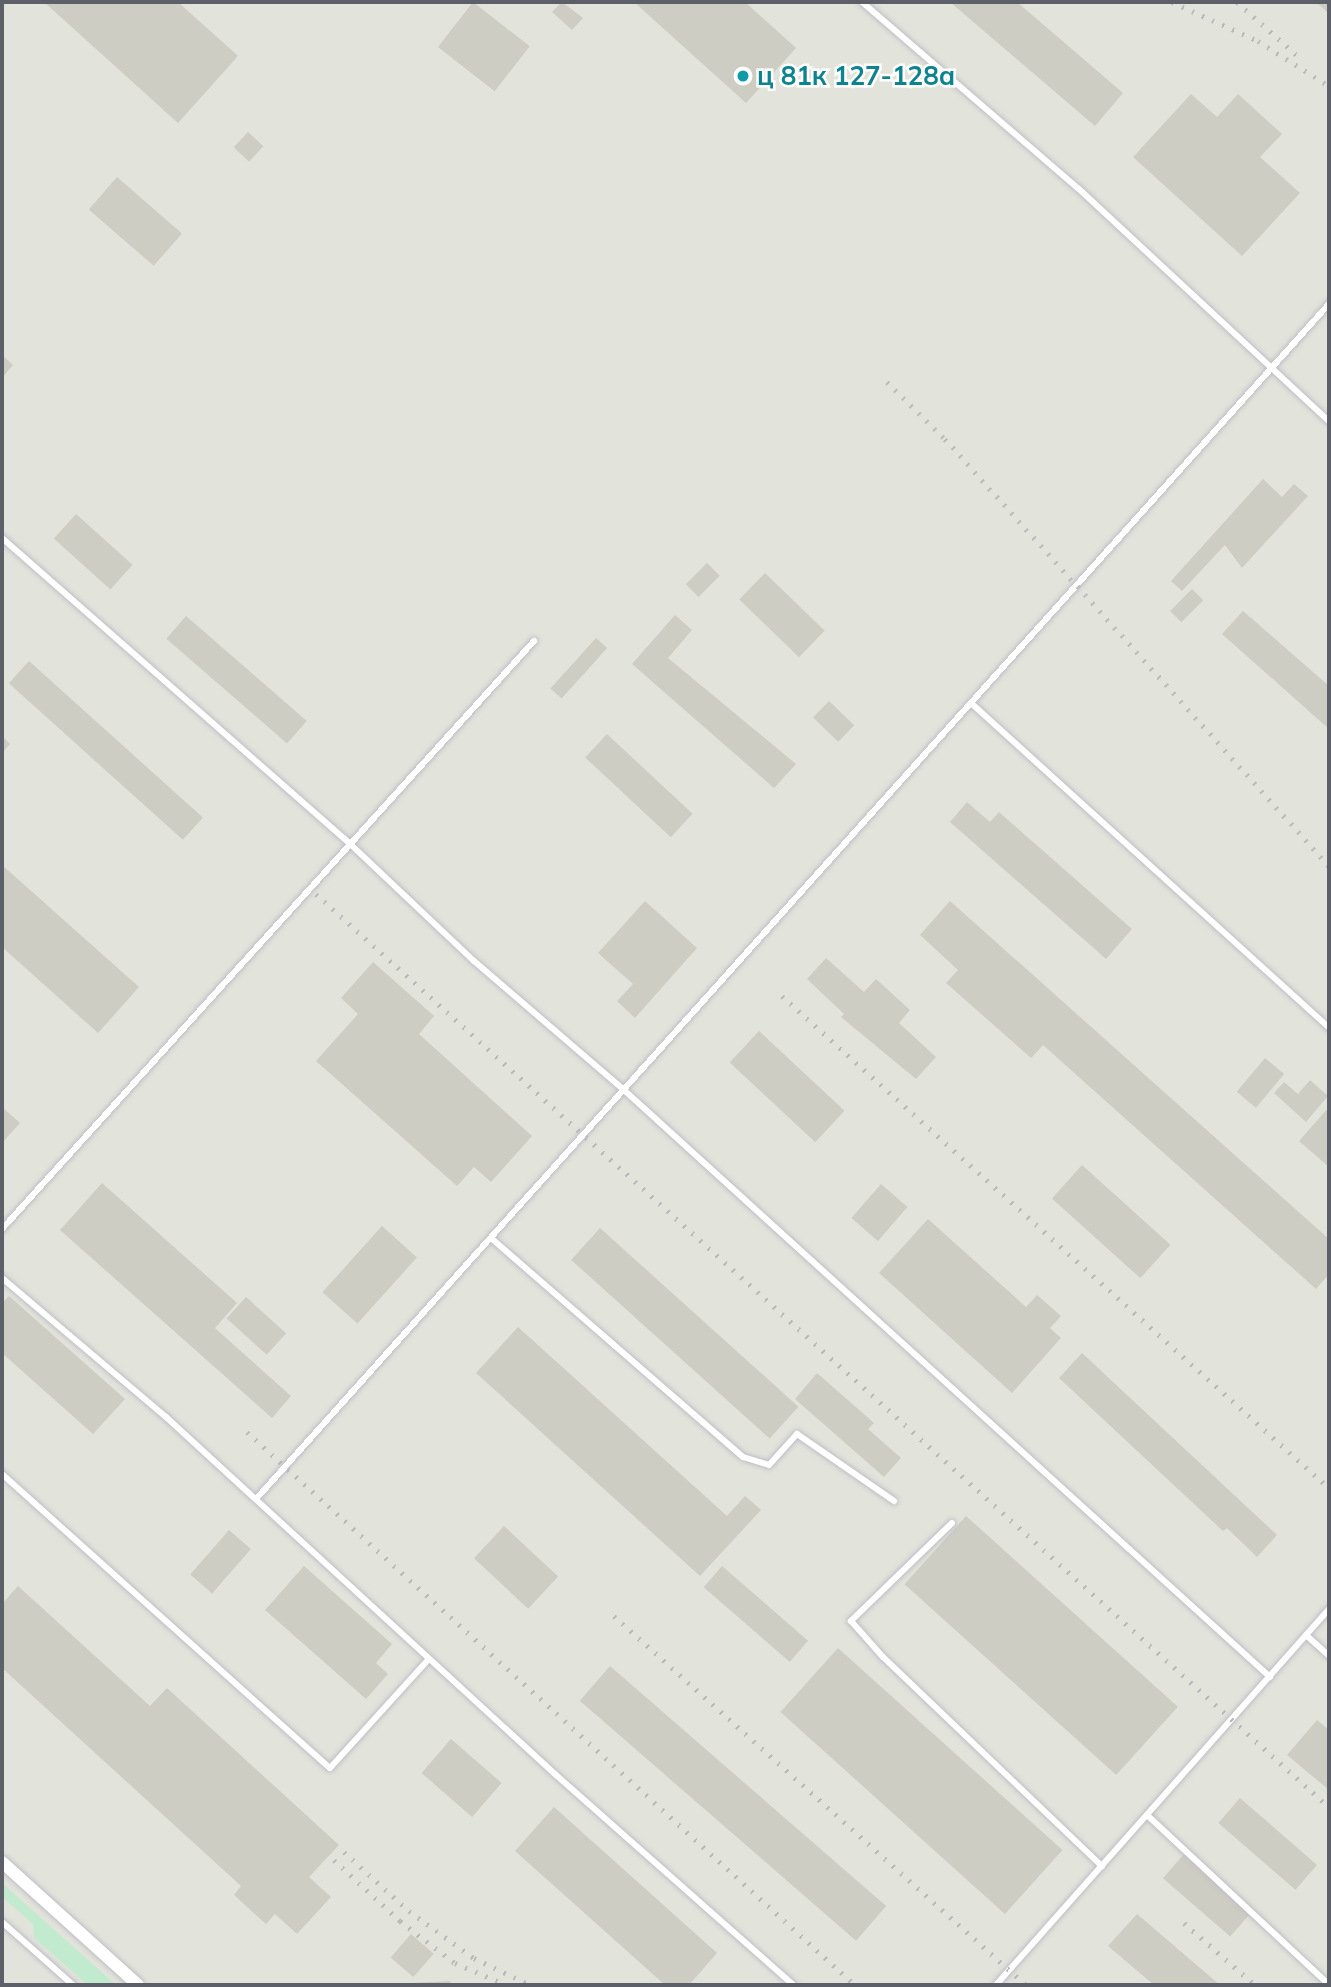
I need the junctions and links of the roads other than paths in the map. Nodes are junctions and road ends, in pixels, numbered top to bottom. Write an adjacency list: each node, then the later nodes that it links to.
1 (862, 2): 3 (lane)
2 (1329, 304): 3 (lane)
3 (1272, 370): 4 (lane); 7 (lane)
4 (1329, 421)
5 (2, 538): 8 (lane)
6 (534, 641): 8 (lane)
7 (971, 703): 9 (lane); 10 (lane)
8 (348, 842): 10 (lane); 11 (lane)
9 (1329, 1028)
10 (624, 1090): 12 (lane); 22 (lane)
11 (2, 1229)
12 (491, 1238): 15 (lane); 16 (lane)
13 (2, 1278): 15 (lane)
14 (2, 1474): 21 (lane)
15 (256, 1499): 21 (lane)
16 (894, 1502)
17 (952, 1522): 25 (lane)
18 (1329, 1609): 19 (lane)
19 (1306, 1635): 20 (lane); 22 (lane)
20 (1329, 1656)
21 (428, 1660): 29 (lane)
22 (1269, 1677): 23 (lane)
23 (1147, 1815): 25 (lane); 31 (lane)
24 (2, 1862): 28 (street)
25 (1102, 1866): 30 (lane)
26 (2, 1922): 27 (lane)
27 (73, 1985)
28 (138, 1985)
29 (793, 1985)
30 (996, 1985)
31 (1329, 1985)

